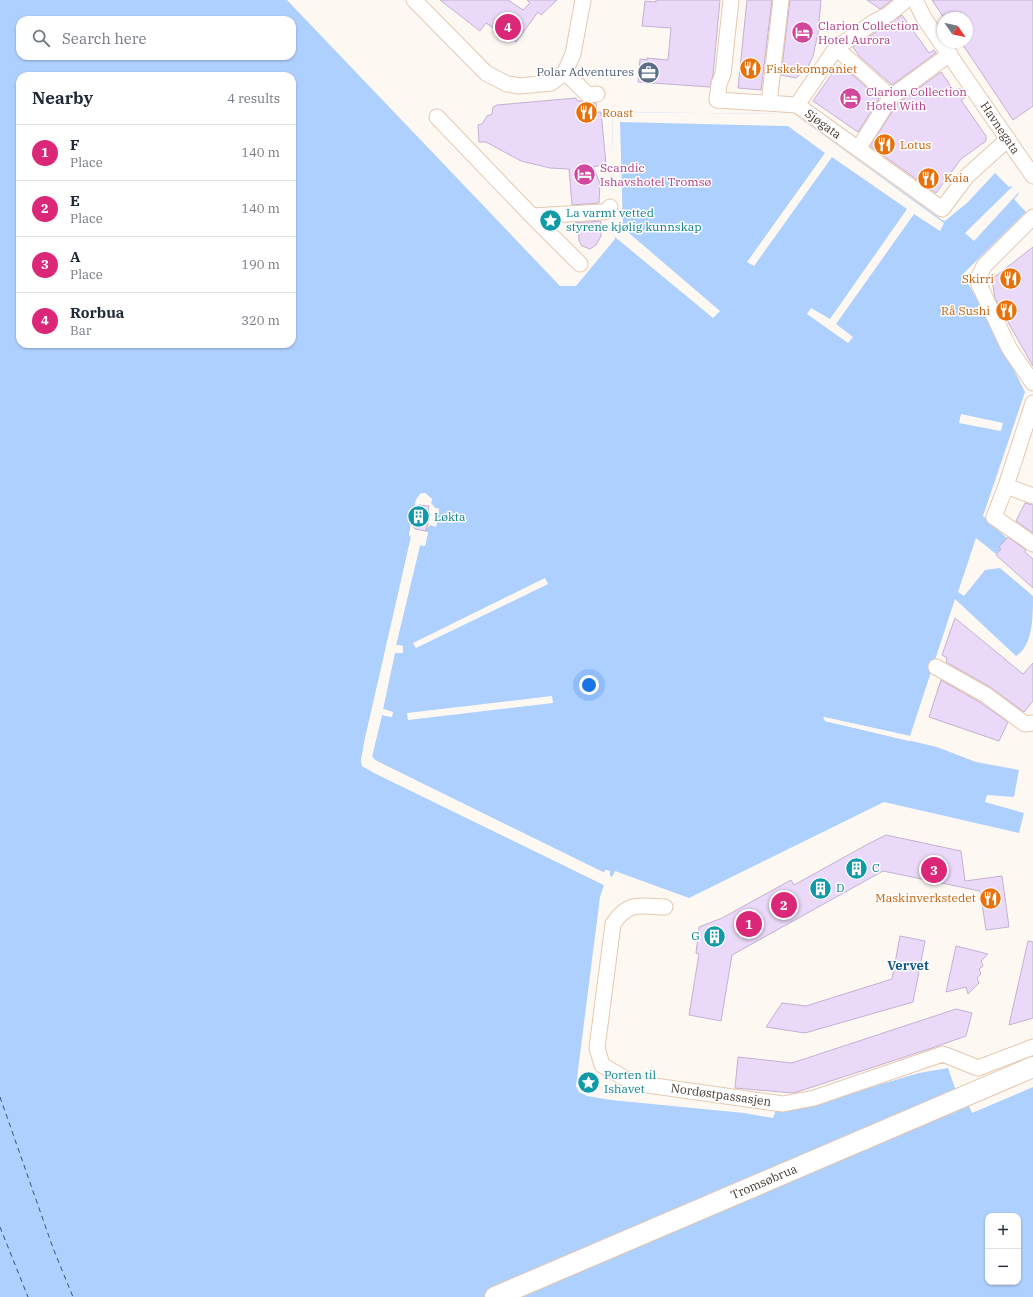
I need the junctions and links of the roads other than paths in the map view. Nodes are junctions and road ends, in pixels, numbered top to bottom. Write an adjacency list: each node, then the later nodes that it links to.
1 (583, 0): 9 (street)
2 (731, 0): 12 (street)
3 (781, 0): 12 (street)
4 (906, 0): 7 (street, Sjøgata)
5 (915, 0): 8 (street, Havnegata)
6 (424, 4): 9 (street)
7 (836, 48): 11 (street); 13 (street, Sjøgata)
8 (950, 54): 11 (street); 15 (street, Havnegata)
9 (565, 72): 10 (street)
10 (593, 95)
11 (891, 97): 16 (street)
12 (770, 104): 13 (street)
13 (797, 105): 16 (street, Sjøgata)
14 (437, 117): 19 (street)
15 (1008, 139): 16 (street, Sjøgata); 17 (street, Havnegata)
16 (858, 149)
17 (1033, 176)
18 (610, 206): 19 (street)
19 (532, 216): 21 (street)
20 (1033, 217): 22 (street)
21 (580, 264)
22 (1033, 383)
23 (1033, 402): 24 (street)
24 (1006, 486): 25 (street); 26 (street)
25 (1033, 496)
26 (1033, 544)
27 (936, 667): 28 (street)
28 (1033, 723)
29 (665, 907): 30 (street, Nordøstpassasjen)
30 (1033, 1047)
31 (1033, 1067): 32 (main road, Tromsøbrua)
32 (495, 1297)

